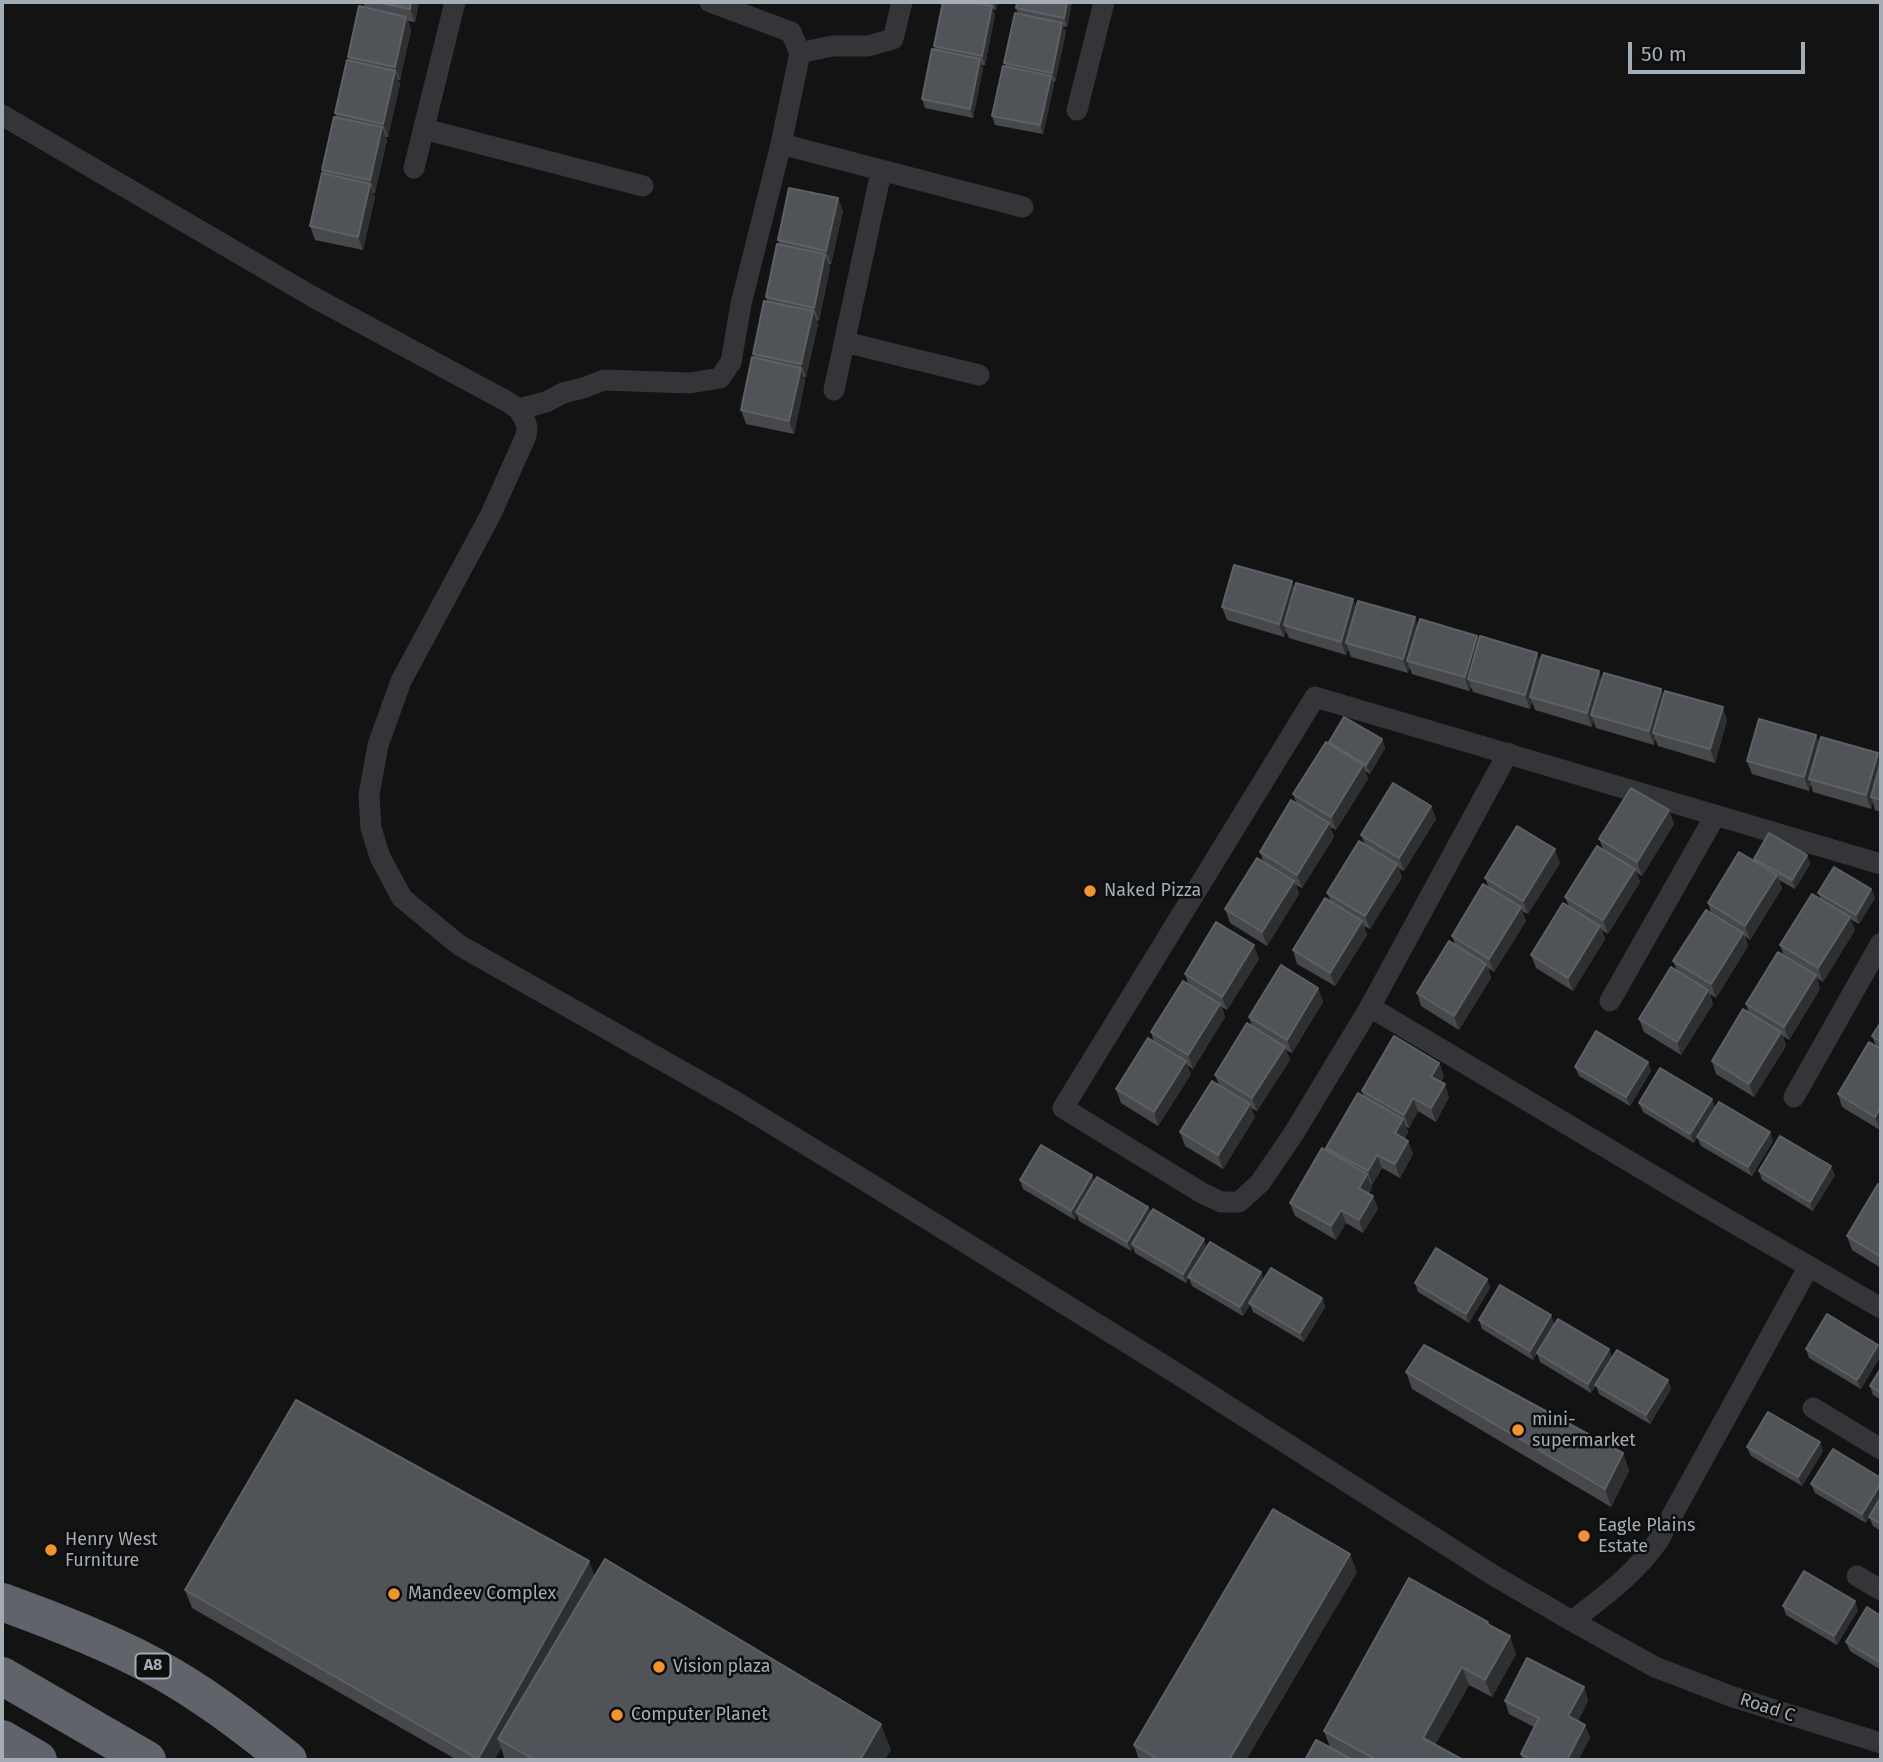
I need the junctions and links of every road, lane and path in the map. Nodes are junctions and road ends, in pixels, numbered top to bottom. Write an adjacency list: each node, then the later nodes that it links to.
1 (456, 2): 8 (street)
2 (710, 2): 5 (street)
3 (902, 2): 5 (street)
4 (1104, 2): 6 (street)
5 (800, 52): 9 (street)
6 (1077, 110)
7 (2, 115): 17 (street)
8 (424, 129): 10 (street); 12 (street)
9 (781, 144): 11 (street); 17 (street)
10 (414, 168)
11 (881, 172): 13 (street); 14 (street)
12 (643, 186)
13 (1023, 207)
14 (845, 342): 15 (street); 16 (street)
15 (979, 375)
16 (834, 390)
17 (518, 409): 32 (street, Road C)
18 (1508, 753): 19 (street); 23 (street); 23 (street)
19 (1715, 816): 20 (street); 22 (street)
20 (1881, 864)
21 (1881, 943): 24 (street)
22 (1610, 1001)
23 (1370, 1007): 25 (street)
24 (1794, 1097)
25 (1809, 1266): 26 (street); 32 (street)
26 (1881, 1308)
27 (1813, 1408): 28 (street)
28 (1881, 1449)
29 (1857, 1576): 30 (street)
30 (1881, 1590)
31 (2, 1602): 38 (highway, A8)
32 (1572, 1621): 35 (street, Road C)
33 (2, 1676): 37 (highway)
34 (2, 1739): 36 (highway)
35 (1881, 1744)
36 (38, 1760)
37 (147, 1760)
38 (288, 1760)

